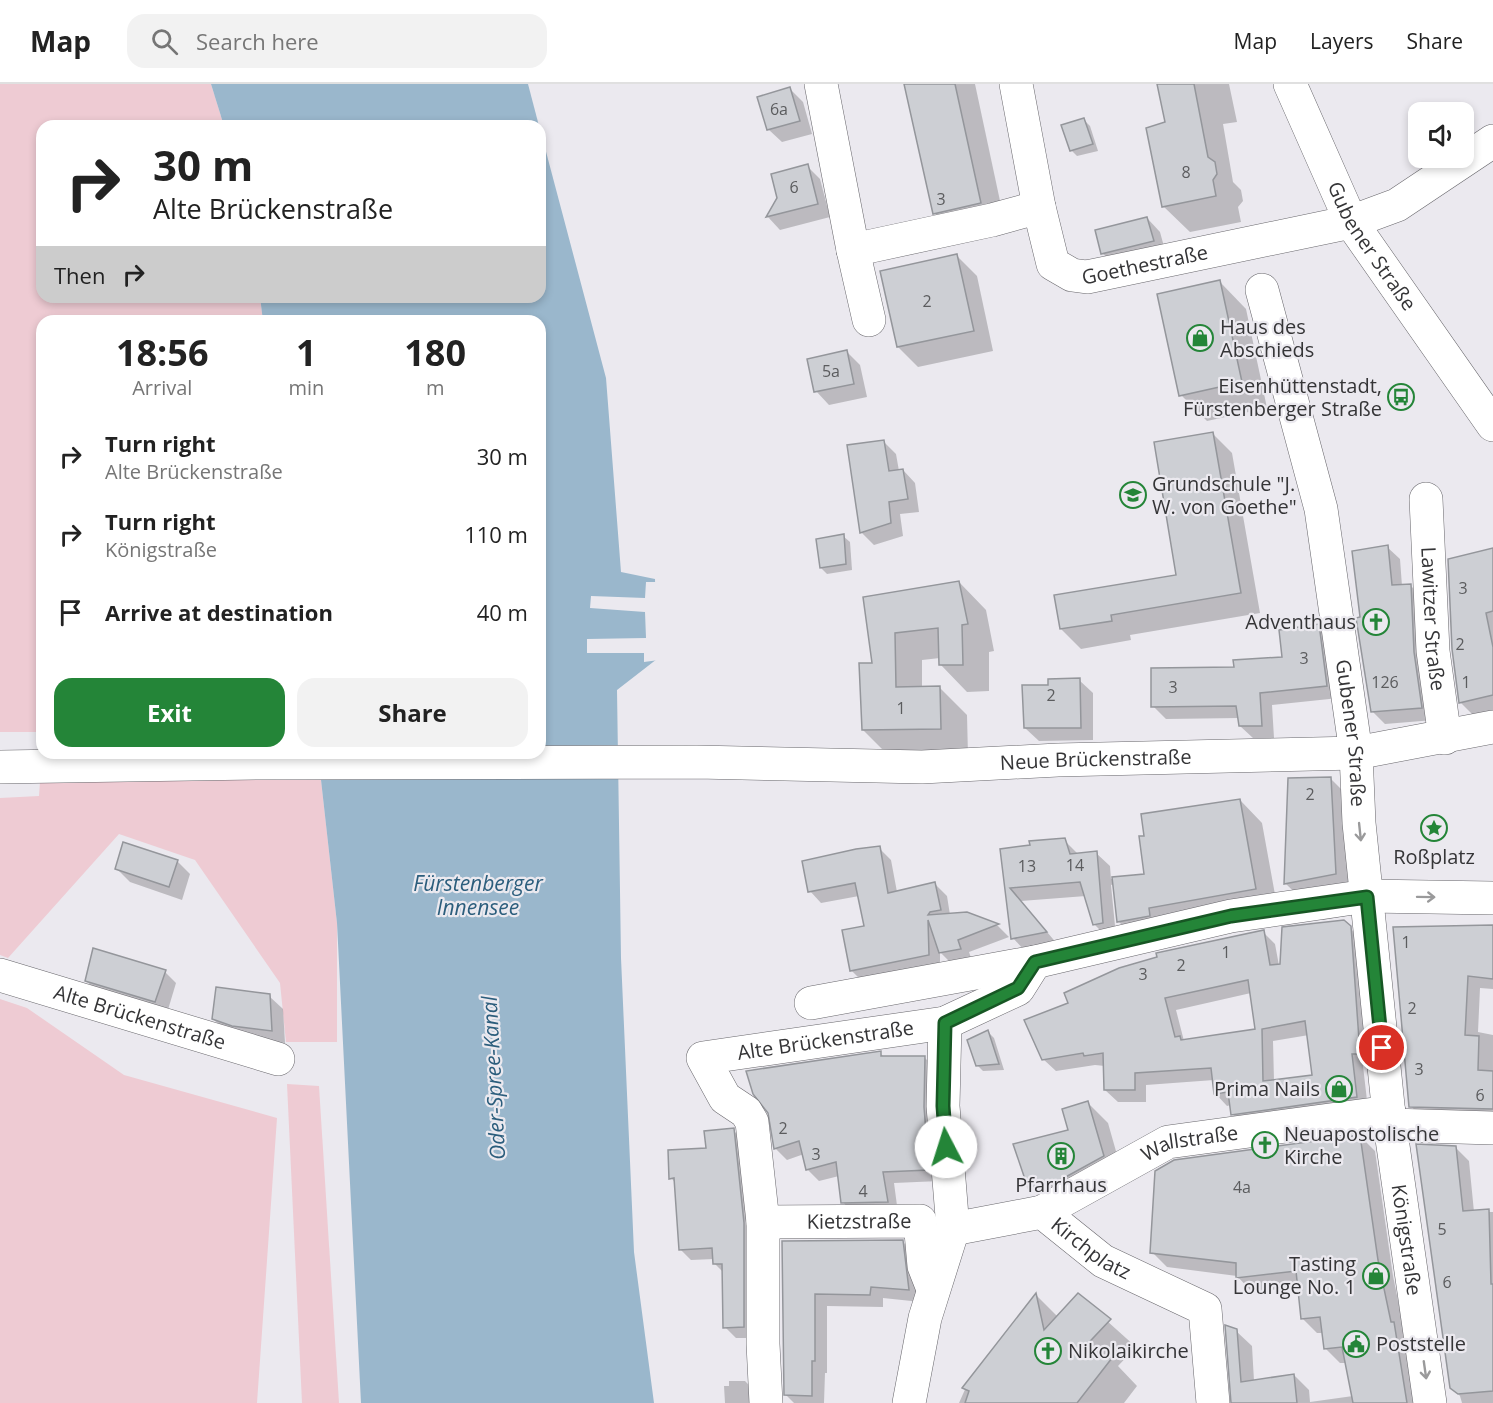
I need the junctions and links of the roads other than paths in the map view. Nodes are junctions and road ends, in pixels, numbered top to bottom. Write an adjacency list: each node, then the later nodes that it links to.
1 (821, 84): 7 (street)
2 (1016, 84): 5 (street, Goethestraße)
3 (1290, 84): 6 (street, Gubener Straße)
4 (1493, 141): 6 (street)
5 (1039, 207): 6 (street, Goethestraße); 7 (street)
6 (1351, 222): 10 (street, Gubener Straße)
7 (853, 250): 9 (street)
8 (1262, 290): 14 (street, Gubener Straße)
9 (869, 320)
10 (1493, 425)
11 (1426, 499): 13 (street, Lawitzer Straße)
12 (1493, 727): 13 (street, Neue Brückenstraße)
13 (1445, 738): 14 (street, Neue Brückenstraße)
14 (1356, 753): 15 (street, Neue Brückenstraße); 16 (street, Gubener Straße, one-way to 16)
15 (0, 767)
16 (1367, 897): 17 (street, Alte Brückenstraße, one-way to 17); 18 (street, Alte Brückenstraße); 23 (street, Königstraße)
17 (1493, 898)
18 (1035, 962): 20 (street, Alte Brückenstraße); 21 (street, Alte Brückenstraße)
19 (0, 975): 22 (street, Alte Brückenstraße)
20 (811, 1004)
21 (945, 1023): 26 (street, Alte Brückenstraße); 27 (street)
22 (278, 1059)
23 (1389, 1119): 24 (street, Wallstraße); 25 (street, Wallstraße); 32 (street, Königstraße, one-way to 32)
24 (1493, 1128)
25 (1042, 1212): 27 (street, Kirchplatz); 31 (street, Kirchplatz)
26 (764, 1222): 28 (street, Kietzstraße); 29 (street)
27 (953, 1228): 28 (street)
28 (933, 1289): 30 (street)
29 (766, 1403)
30 (909, 1403)
31 (1213, 1403)
32 (1430, 1403)

